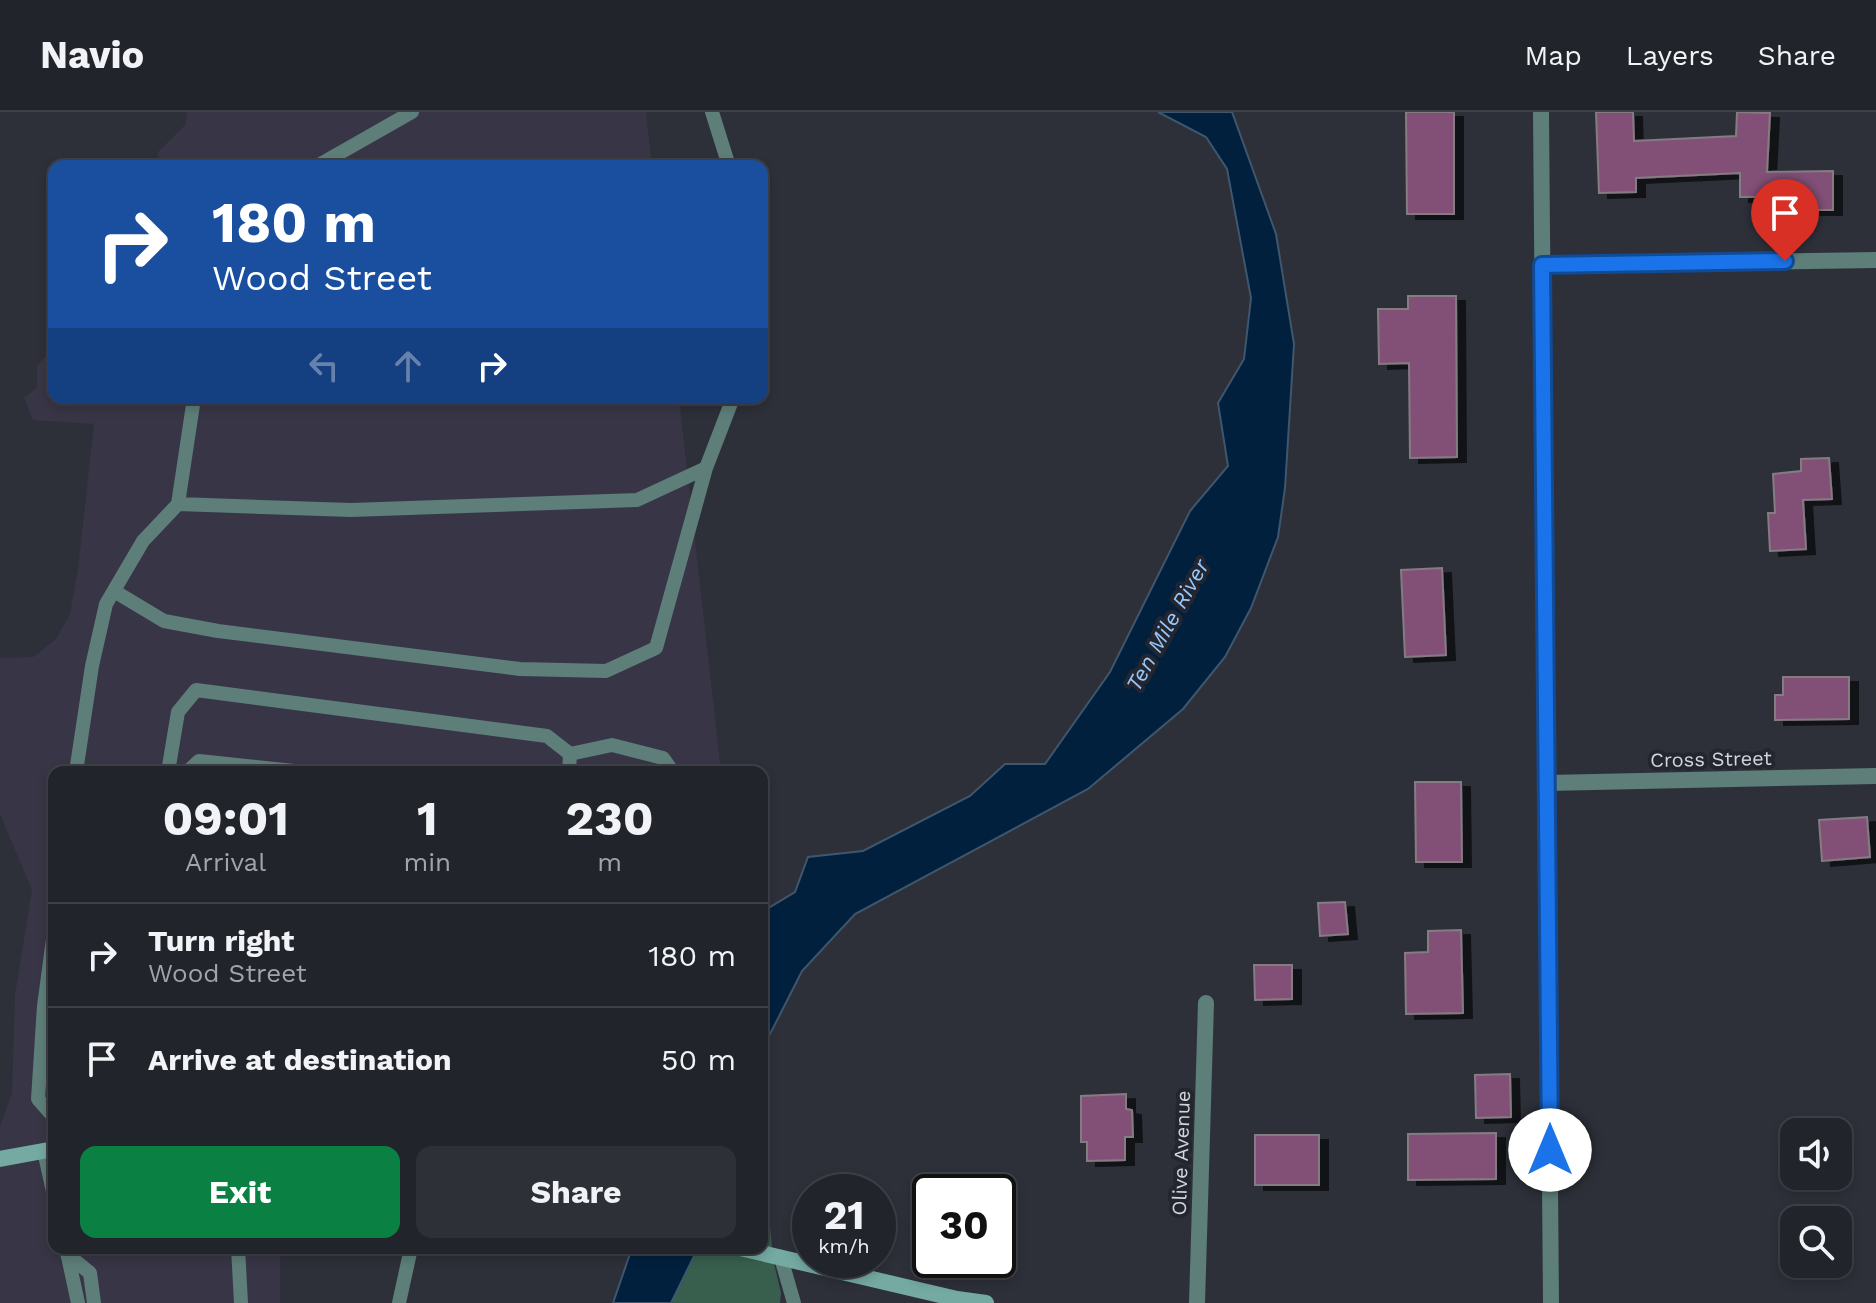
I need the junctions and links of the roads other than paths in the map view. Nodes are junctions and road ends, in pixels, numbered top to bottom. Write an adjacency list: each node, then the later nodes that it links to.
1 (412, 112): 4 (lane)
2 (712, 112): 5 (lane)
3 (1541, 112): 7 (street)
4 (328, 160)
5 (727, 160)
6 (1876, 260): 7 (street)
7 (1542, 265): 21 (street)
8 (193, 404): 11 (lane)
9 (731, 404): 10 (lane)
10 (706, 468): 11 (lane); 12 (lane)
11 (178, 504): 12 (lane)
12 (114, 591): 14 (lane)
13 (570, 754): 15 (lane); 18 (lane); 19 (lane)
14 (77, 766)
15 (169, 766)
16 (194, 766): 17 (lane)
17 (247, 766)
18 (569, 766)
19 (669, 766)
20 (1876, 776): 21 (street, Cross Street)
21 (1547, 783): 41 (street)
22 (48, 976): 24 (lane)
23 (1206, 1003): 40 (street, Olive Avenue)
24 (48, 1110)
25 (48, 1150): 26 (main road)
26 (0, 1159)
27 (67, 1254): 34 (lane)
28 (69, 1254): 35 (lane)
29 (238, 1254): 36 (lane)
30 (410, 1254): 37 (lane)
31 (765, 1254): 32 (main road)
32 (781, 1258): 33 (main road); 38 (lane)
33 (956, 1301): 39 (main road)
34 (78, 1303)
35 (94, 1303)
36 (241, 1303)
37 (399, 1303)
38 (794, 1303)
39 (986, 1303)
40 (1197, 1303)
41 (1551, 1303)

